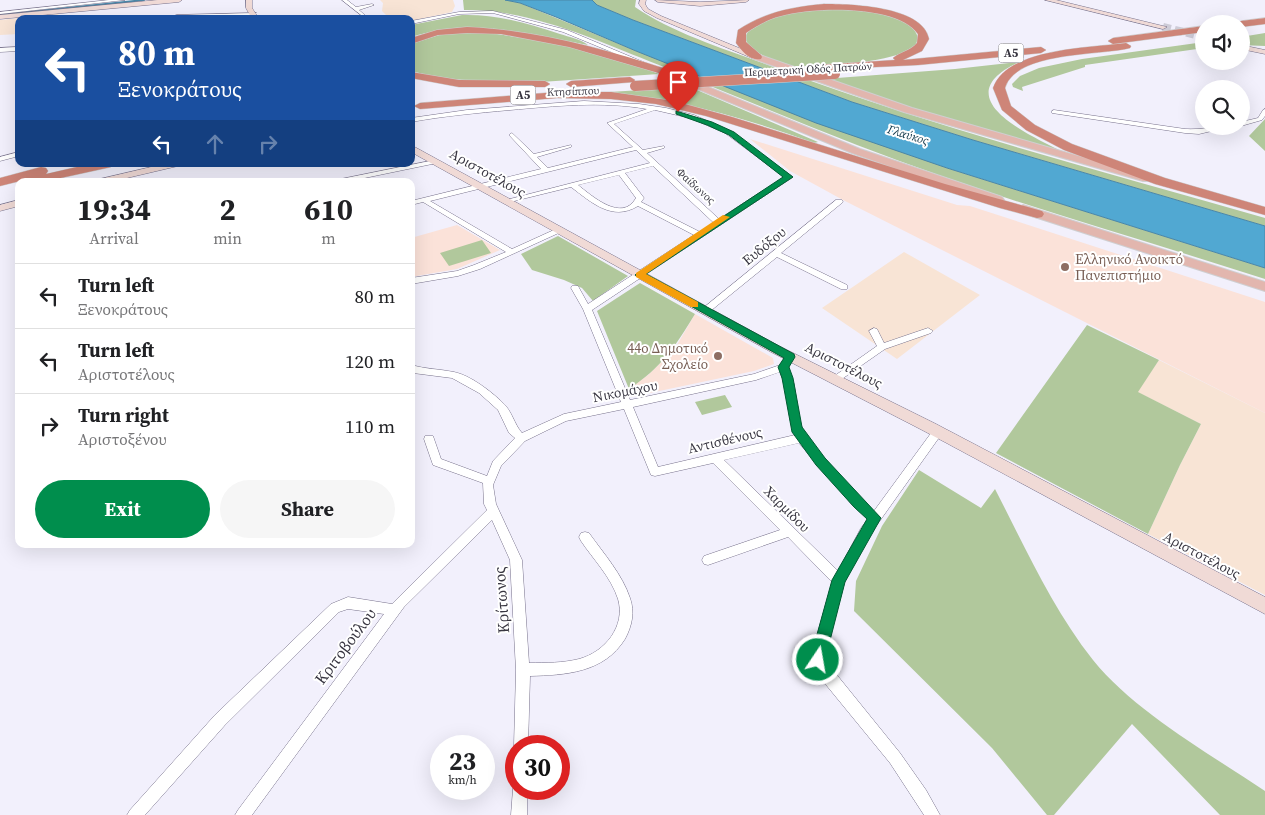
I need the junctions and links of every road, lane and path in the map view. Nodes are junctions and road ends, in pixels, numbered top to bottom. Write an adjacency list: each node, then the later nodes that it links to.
1 (123, 0): 12 (street)
2 (178, 0): 13 (main road)
3 (249, 0): 14 (main road)
4 (344, 0): 11 (street)
5 (643, 0): 32 (main road)
6 (658, 0): 7 (street)
7 (738, 0): 8 (street)
8 (746, 0)
9 (1048, 0): 21 (street)
10 (372, 5): 11 (street)
11 (356, 9): 15 (street)
12 (0, 12)
13 (21, 15)
14 (254, 15)
15 (363, 15)
16 (15, 16): 17 (main road)
17 (0, 17)
18 (1265, 21): 20 (highway)
19 (415, 22): 34 (street)
20 (1250, 23)
21 (1163, 27)
22 (1265, 28): 24 (highway)
23 (1195, 30): 33 (highway, Περιμετρική Οδός Πατρών / Α5)
24 (1250, 30)
25 (1195, 37): 27 (highway, Περιμετρική Οδός Πατρών / Α5)
26 (415, 40): 34 (highway)
27 (1126, 46): 37 (highway, Περιμετρική Οδός Πατρών / Α5, bridge); 82 (highway)
28 (15, 49): 30 (street)
29 (1250, 49): 31 (main road)
30 (0, 50)
31 (1265, 52)
32 (757, 57): 33 (highway); 82 (main road)
33 (821, 68): 37 (highway, Περιμετρική Οδός Πατρών / Α5)
34 (662, 71): 83 (main road)
35 (415, 76): 36 (highway)
36 (608, 81): 37 (highway, Περιμετρική Οδός Πατρών / Α5); 40 (highway, Περιμετρική Οδός Πατρών / Α5)
37 (633, 83): 38 (highway, Περιμετρική Οδός Πατρών / Α5)
38 (415, 105)
39 (415, 105): 83 (highway)
40 (415, 105)
41 (655, 108): 44 (street, Κτησίππου); 47 (street, Κτησίππου); 52 (street, Φαίδωνος)
42 (1265, 111): 45 (street)
43 (1054, 112): 46 (street)
44 (415, 119)
45 (1250, 122)
46 (1195, 132)
47 (731, 134): 84 (street, Φαίδωνος)
48 (512, 135): 54 (street)
49 (568, 146): 54 (street)
50 (662, 147): 52 (street)
51 (415, 150): 56 (main road, Αριστοτέλους)
52 (640, 150): 57 (street, Φαίδωνος); 63 (street)
53 (15, 155): 55 (street)
54 (533, 156): 63 (street)
55 (0, 159)
56 (435, 162): 58 (street); 73 (main road, Αριστοτέλους)
57 (654, 164): 64 (street); 84 (street, Φαίδωνος)
58 (415, 166)
59 (59, 167): 66 (highway)
60 (93, 167): 67 (highway)
61 (162, 167): 68 (main road)
62 (411, 167): 69 (street)
63 (547, 171): 73 (street)
64 (621, 172): 71 (street); 80 (street)
65 (15, 178): 70 (highway)
66 (16, 178)
67 (43, 178)
68 (116, 178)
69 (357, 178)
70 (0, 182)
71 (572, 184): 76 (street); 80 (street)
72 (15, 185): 74 (highway)
73 (480, 187): 75 (street); 76 (main road, Αριστοτέλους)
74 (0, 189)
75 (424, 200): 77 (street); 87 (street)
76 (506, 201): 85 (main road, Αριστοτέλους)
77 (415, 202)
78 (839, 202): 88 (street, Ευδόξου)
79 (15, 203): 81 (main road)
80 (637, 203): 86 (street)
81 (0, 208)
82 (1265, 212)
83 (1038, 214): 92 (main road)
84 (718, 222): 86 (street)
85 (559, 231): 87 (street); 89 (main road, Αριστοτέλους)
86 (700, 235): 89 (street)
87 (512, 252): 90 (street)
88 (777, 254): 91 (street); 95 (street, Ευδόξου)
89 (640, 275): 94 (street); 95 (main road, Αριστοτέλους)
90 (415, 280)
91 (844, 287)
92 (1265, 287)
93 (575, 288): 94 (street)
94 (587, 309): 102 (street)
95 (705, 311): 99 (main road, Αριστοτέλους)
96 (874, 331): 98 (street)
97 (928, 331): 98 (street)
98 (882, 347): 101 (street)
99 (787, 362): 101 (main road, Αριστοτέλους); 102 (street, Νικομάχου); 105 (street)
100 (415, 370): 104 (street)
101 (836, 379): 103 (main road, Αριστοτέλους)
102 (626, 405): 104 (street, Νικομάχου); 107 (street, Αντισθένους)
103 (938, 432): 110 (street); 115 (main road, Αριστοτέλους)
104 (521, 438): 108 (street)
105 (801, 438): 107 (street, Αντισθένους); 110 (street)
106 (429, 439): 108 (street)
107 (716, 458): 111 (street, Χαρμίδου)
108 (489, 481): 109 (street, Κρίτωνος)
109 (492, 512): 116 (street, Κριτοβούλου); 117 (street, Κρίτωνος)
110 (875, 518): 114 (street)
111 (788, 532): 113 (street); 114 (street, Χαρμίδου)
112 (586, 536): 117 (street)
113 (708, 560)
114 (839, 580): 123 (street)
115 (1265, 606)
116 (395, 610): 120 (street); 121 (street, Κριτοβούλου)
117 (523, 670): 118 (street, Κρίτωνος)
118 (521, 735)
119 (520, 800): 122 (street)
120 (135, 815)
121 (243, 815)
122 (519, 815)
123 (932, 815)

